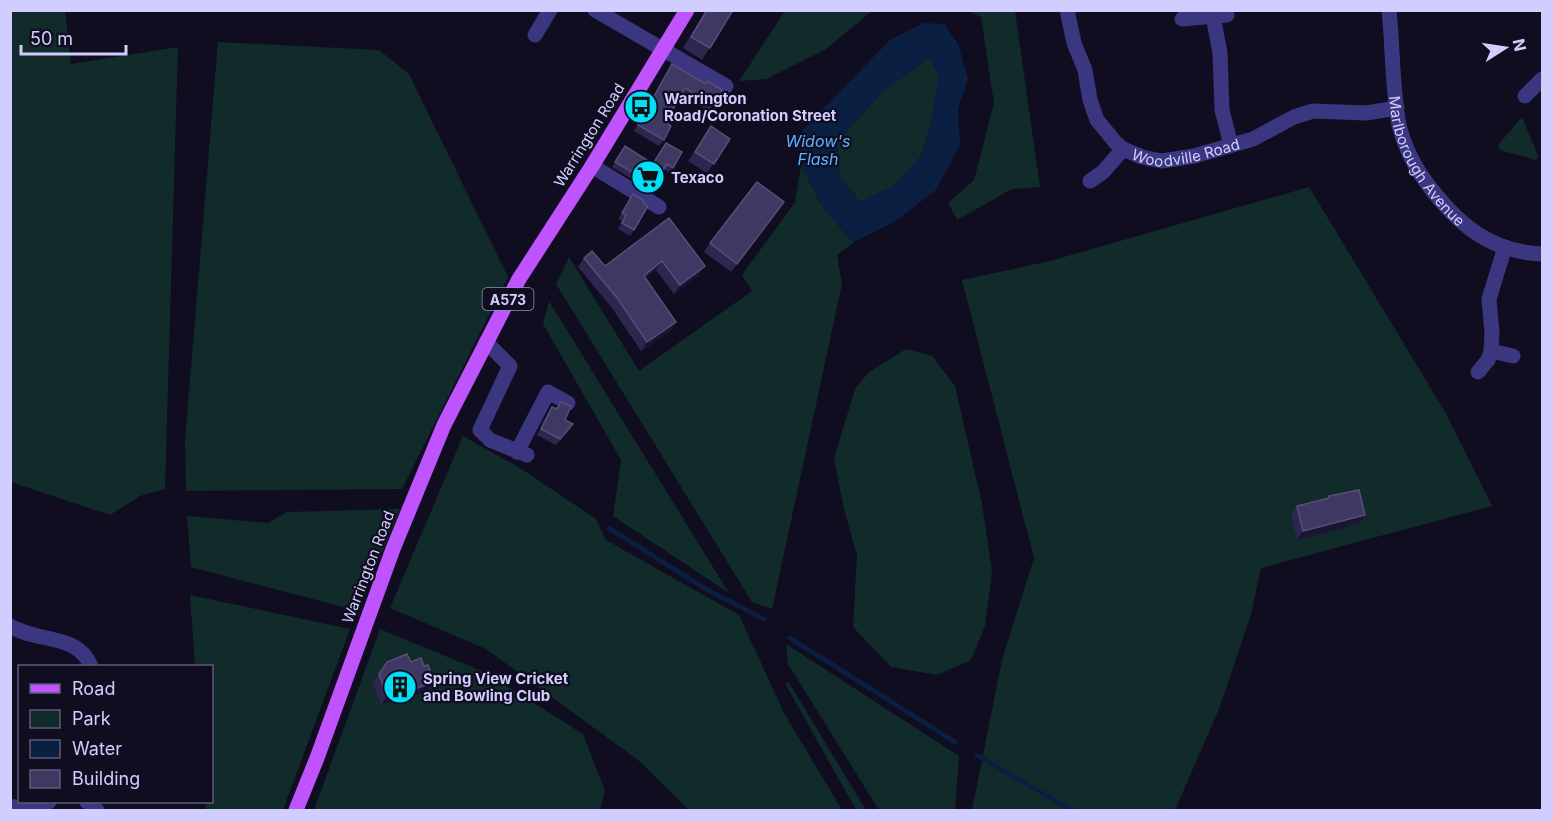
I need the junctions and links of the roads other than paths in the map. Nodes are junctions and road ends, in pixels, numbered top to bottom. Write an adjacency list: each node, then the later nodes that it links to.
1 (550, 10): 7 (street)
2 (595, 10): 8 (street)
3 (687, 10): 8 (main road, Warrington Road / A573)
4 (1067, 10): 14 (street, Woodville Road)
5 (1389, 10): 12 (street, Marlborough Avenue)
6 (1182, 19): 13 (street)
7 (535, 35)
8 (663, 51): 10 (street); 15 (main road, Warrington Road / A573)
9 (1541, 84): 11 (street)
10 (726, 87)
11 (1525, 96)
12 (1397, 108): 13 (street, Woodville Road); 18 (street, Marlborough Avenue)
13 (1231, 145): 14 (street, Woodville Road)
14 (1123, 149): 16 (street)
15 (592, 166): 17 (street); 20 (main road, Warrington Road / A573)
16 (1090, 181)
17 (660, 207)
18 (1504, 247): 19 (street, Marlborough Avenue); 21 (street)
19 (1542, 254)
20 (486, 342): 24 (street); 29 (main road, Warrington Road / A573)
21 (1491, 351): 22 (street); 23 (street)
22 (1513, 356)
23 (1478, 372)
24 (568, 403)
25 (10, 626): 26 (street)
26 (90, 665)
27 (44, 803): 28 (street)
28 (10, 806)
29 (296, 810)

